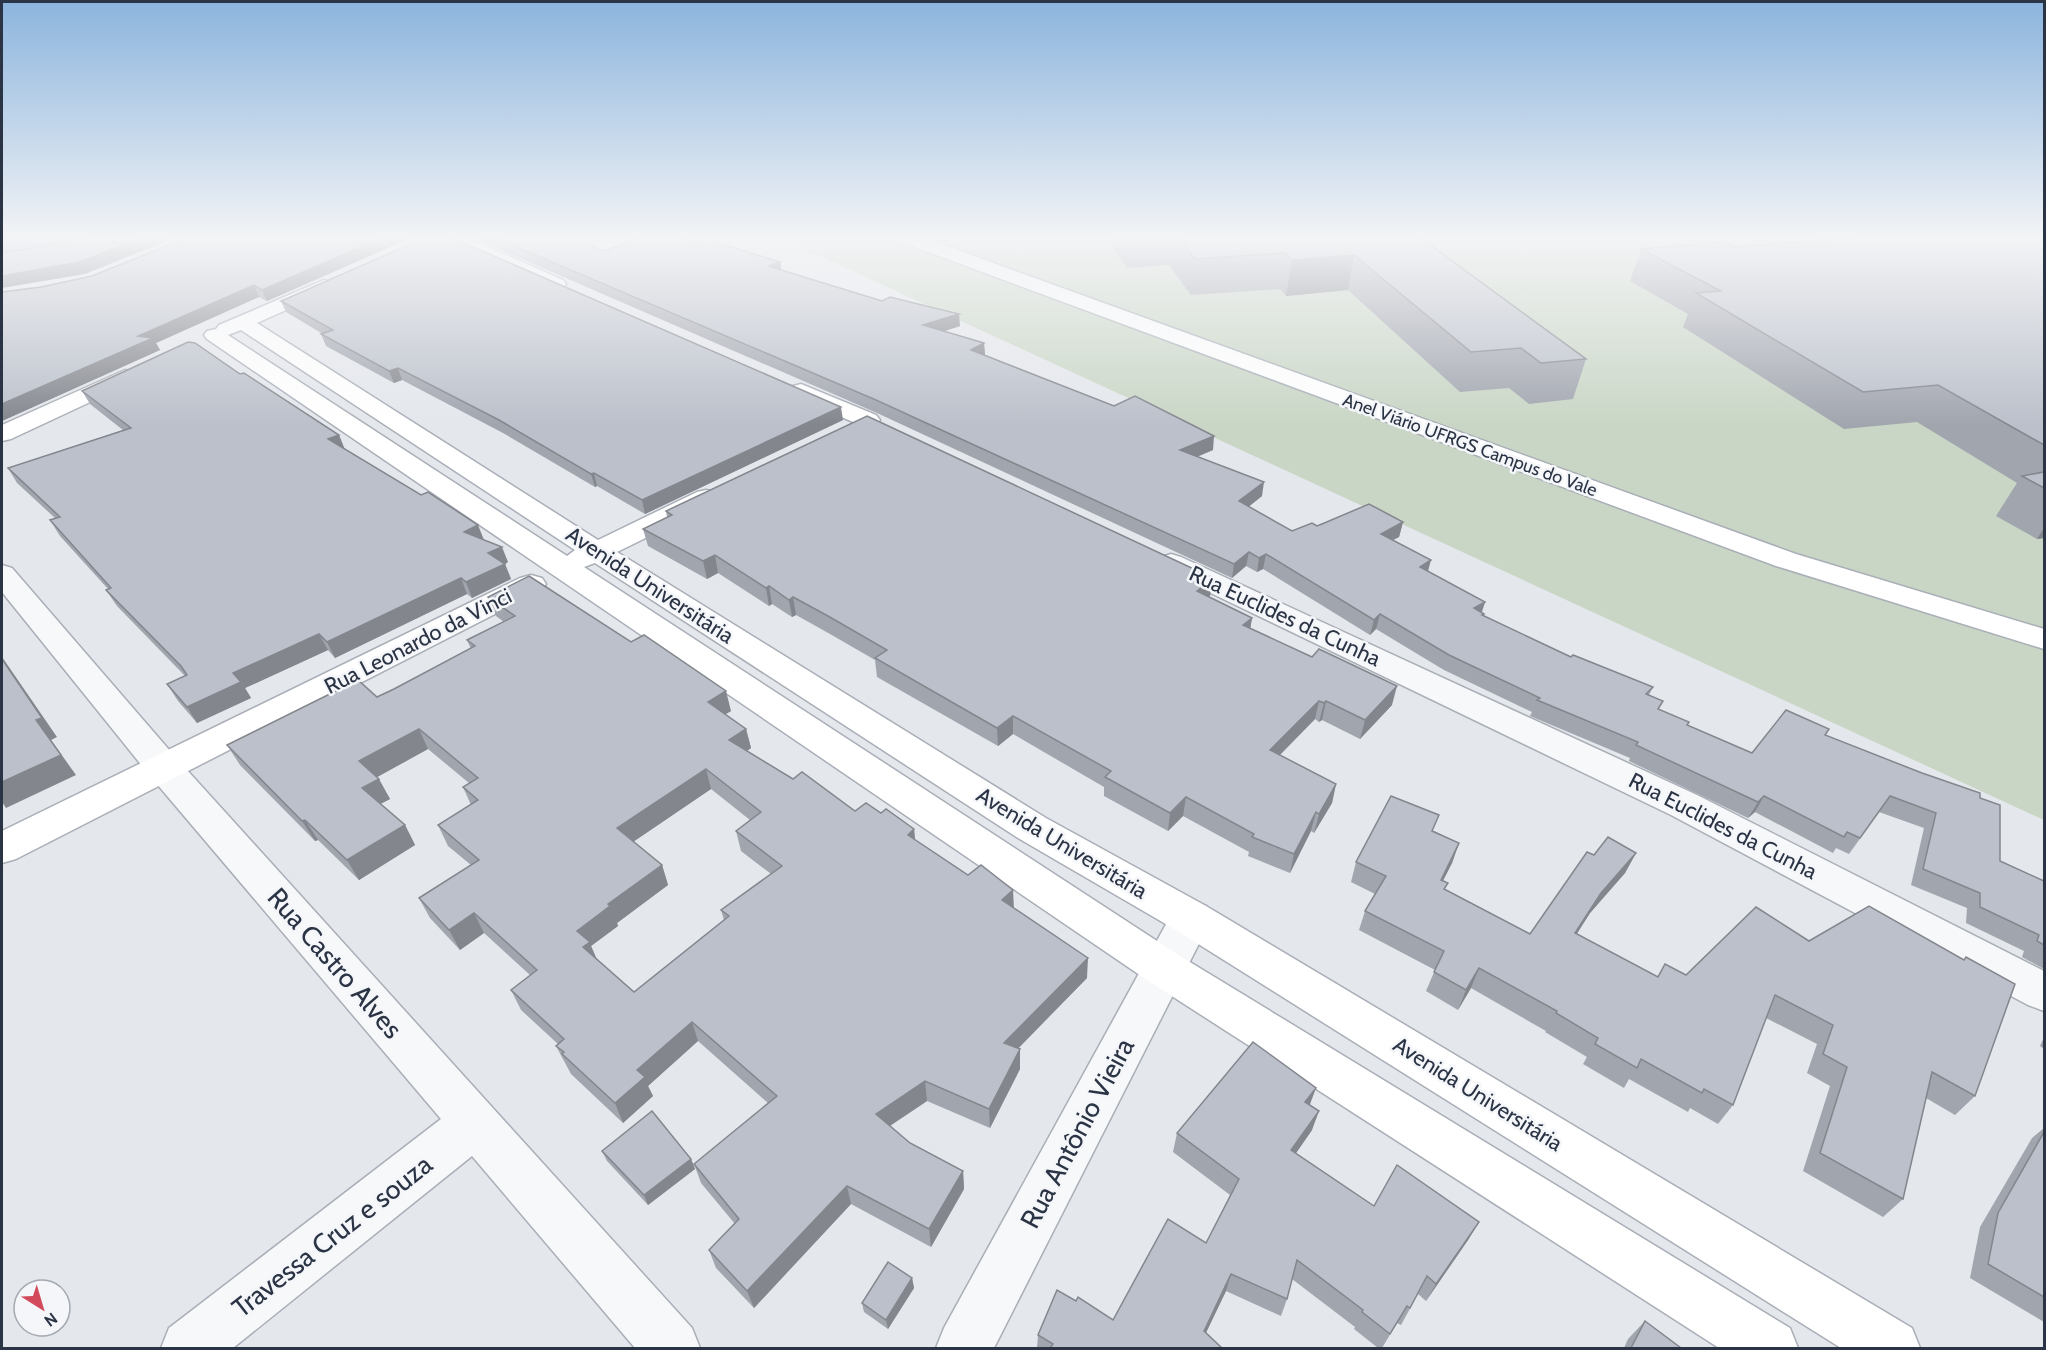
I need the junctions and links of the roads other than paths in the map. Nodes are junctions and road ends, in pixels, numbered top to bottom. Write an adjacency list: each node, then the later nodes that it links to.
1 (294, 299): 3 (main road)
2 (1074, 299): 15 (main road, Anel Viário UFRGS Campus do Vale)
3 (216, 334): 11 (main road, Avenida Universitária); 13 (main road, Avenida Universitária)
4 (139, 370): 7 (main road)
5 (784, 384): 6 (main road)
6 (868, 420): 8 (main road); 9 (street)
7 (2, 434)
8 (837, 435)
9 (900, 435)
10 (732, 486): 11 (main road, Rua Leonardo da Vinci)
11 (596, 551): 13 (main road, Rua Leonardo da Vinci); 18 (main road, Avenida Universitária)
12 (1148, 552): 20 (street, Rua Euclides da Cunha)
13 (561, 569): 16 (main road, Rua Leonardo da Vinci); 19 (main road, Avenida Universitária)
14 (2, 574): 16 (street, Rua Castro Alves)
15 (2044, 639)
16 (164, 768): 17 (main road, Rua Leonardo da Vinci); 21 (street, Rua Castro Alves)
17 (2, 848)
18 (1191, 918): 19 (street, Rua Antônio Vieira); 26 (main road, Avenida Universitária)
19 (1165, 969): 24 (street, Rua Antônio Vieira); 25 (main road, Avenida Universitária)
20 (2044, 992)
21 (475, 1123): 22 (street, Travessa Cruz e souza); 23 (street, Rua Castro Alves)
22 (189, 1348)
23 (672, 1348)
24 (964, 1348)
25 (1770, 1348)
26 (1892, 1348)

